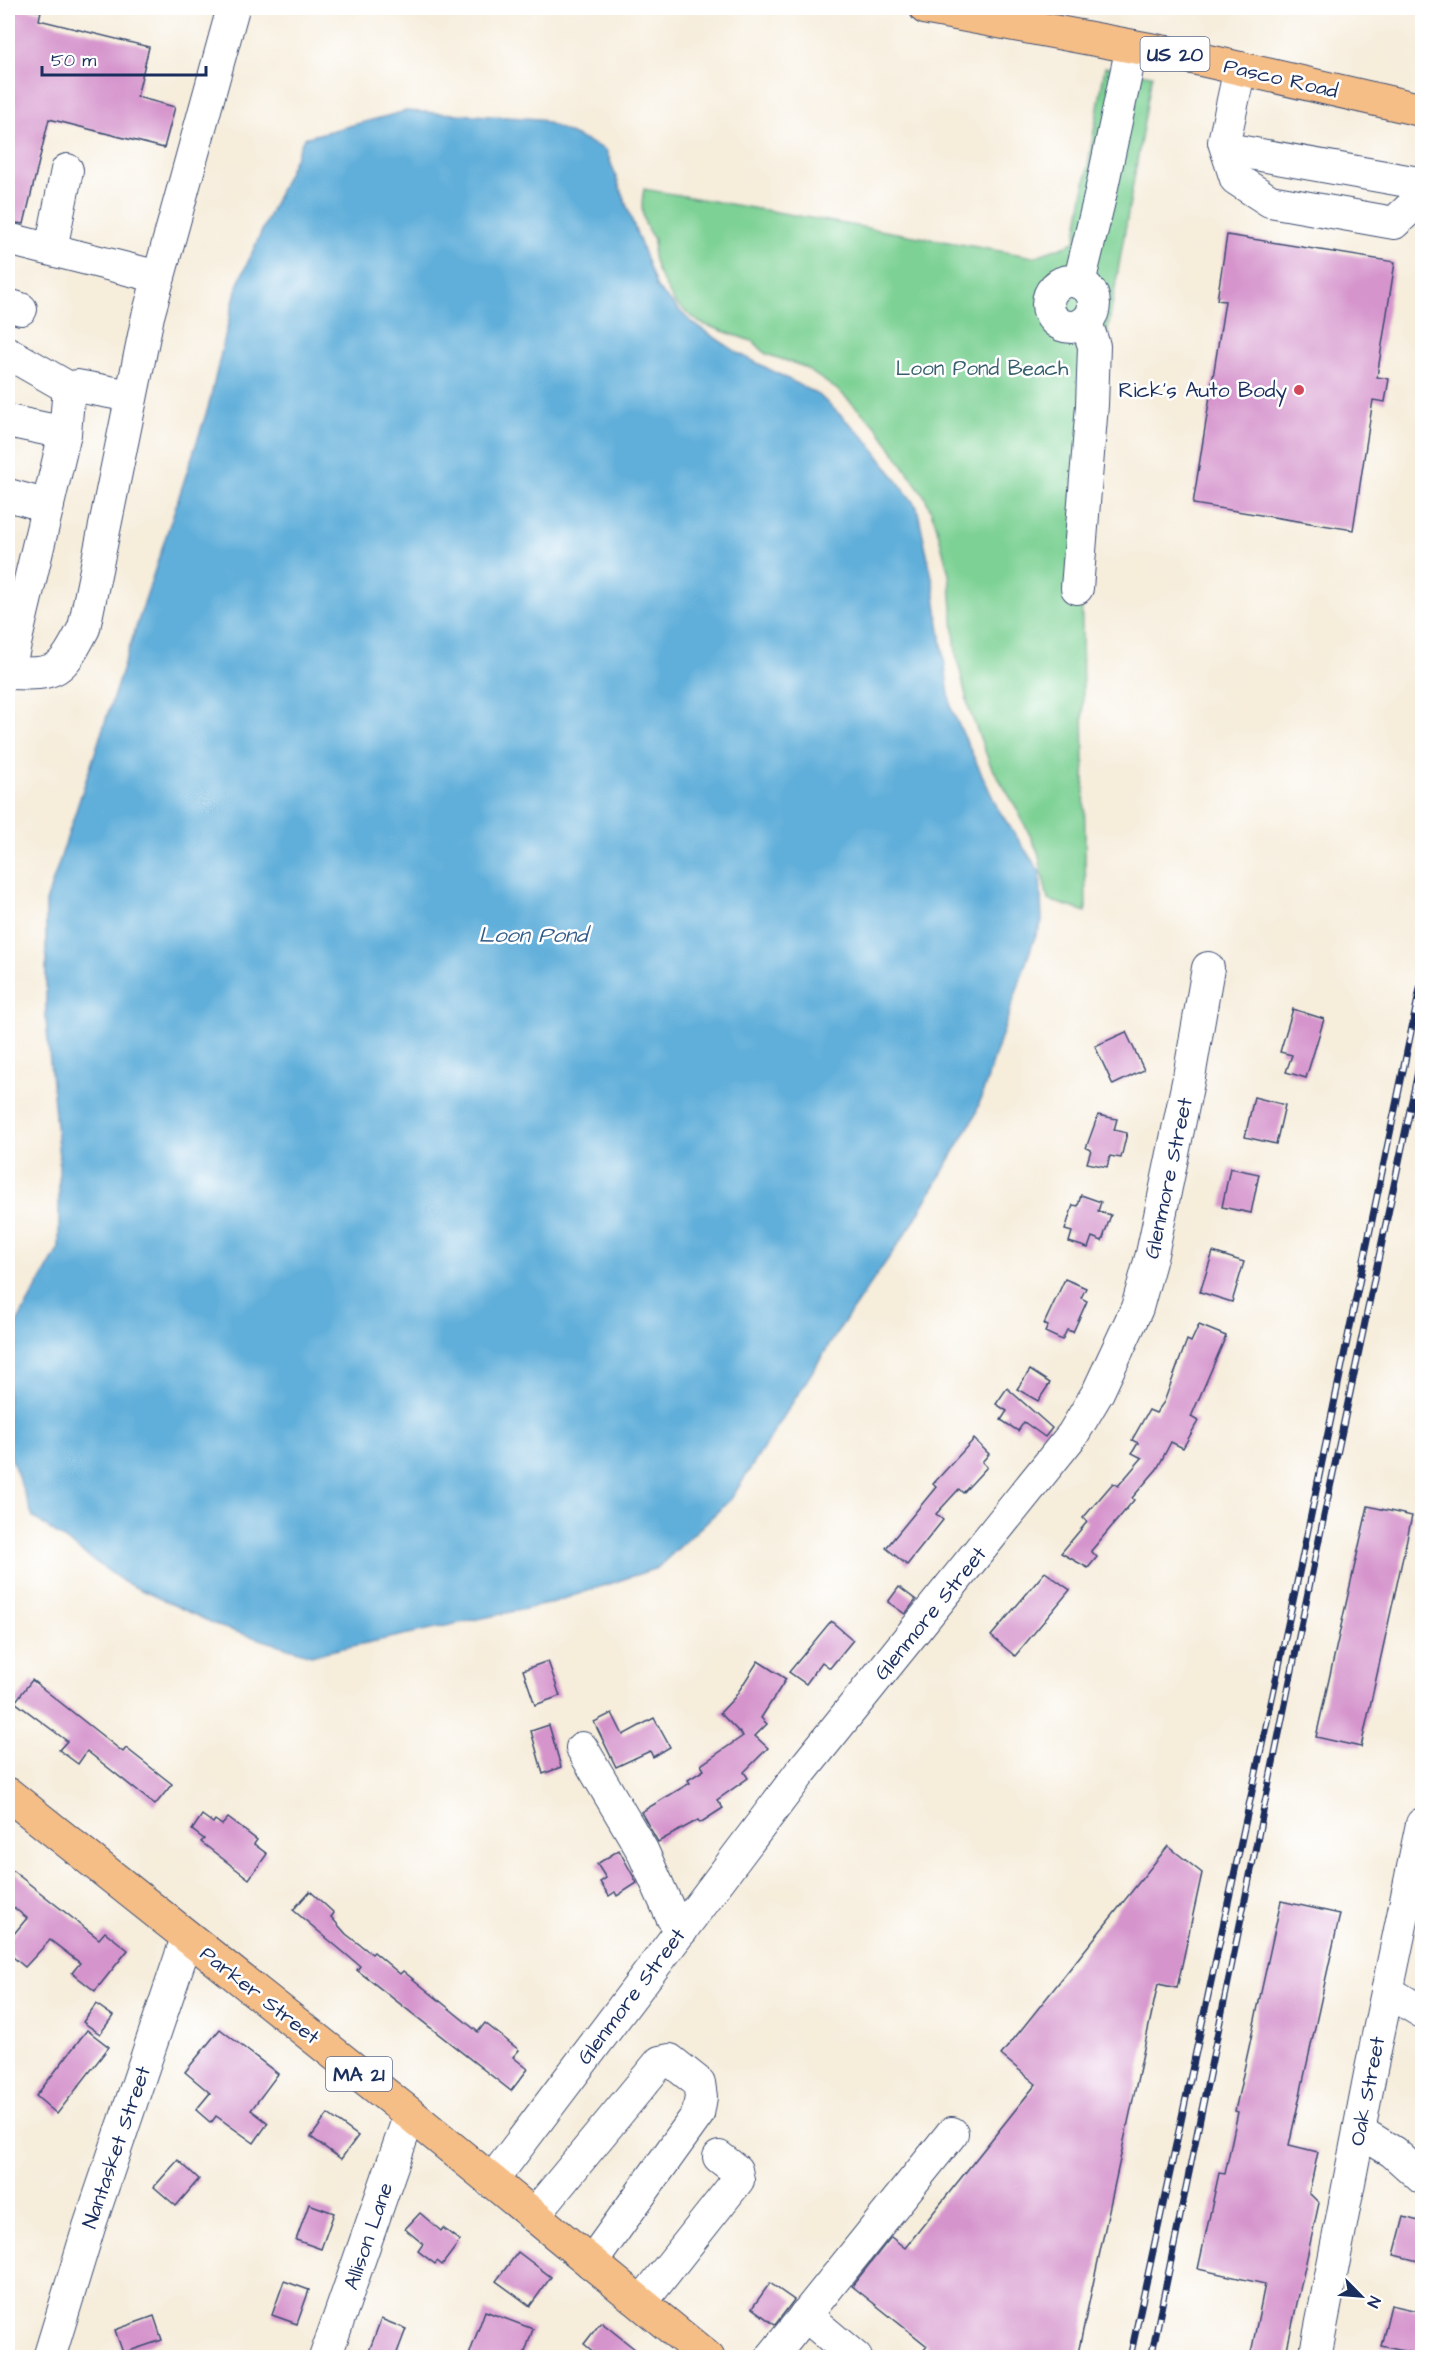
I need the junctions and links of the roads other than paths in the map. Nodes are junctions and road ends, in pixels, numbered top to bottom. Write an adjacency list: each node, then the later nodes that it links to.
1 (233, 8): 11 (street)
2 (926, 8): 3 (main road, Pasco Road / US 20)
3 (1132, 46): 4 (main road, Pasco Road / US 20); 19 (street)
4 (1240, 68): 5 (main road, Pasco Road / US 20); 6 (street)
5 (1422, 110)
6 (1227, 149): 8 (street); 8 (street)
7 (67, 170): 10 (street)
8 (1419, 188)
9 (8, 239): 10 (street)
10 (51, 249): 11 (street)
11 (159, 277): 14 (street)
12 (8, 353): 13 (street)
13 (69, 388): 14 (street); 16 (street)
14 (131, 396): 20 (street)
15 (8, 421): 16 (street)
16 (65, 433): 18 (street)
17 (8, 495): 18 (street)
18 (48, 506): 20 (street)
19 (1077, 588)
20 (8, 673)
21 (1208, 968): 25 (street, Glenmore Street)
22 (582, 1748): 25 (street)
23 (8, 1794): 26 (main road, Parker Street / MA 21)
24 (1422, 1824): 27 (street, Oak Street)
25 (682, 1930): 34 (street, Glenmore Street)
26 (188, 1938): 29 (main road, Parker Street / MA 21); 39 (street, Nantasket Street)
27 (1387, 1991): 28 (street); 30 (street, Oak Street)
28 (1422, 2012)
29 (410, 2115): 34 (main road, Parker Street / MA 21); 40 (street, Allison Lane)
30 (1359, 2131): 33 (street); 44 (street, Oak Street)
31 (952, 2133): 38 (street)
32 (719, 2157): 37 (street)
33 (1422, 2178)
34 (491, 2182): 35 (main road, Parker Street / MA 21)
35 (533, 2216): 36 (main road, Parker Street / MA 21); 36 (street)
36 (591, 2263): 37 (main road, Parker Street / MA 21)
37 (641, 2303): 41 (main road, Parker Street / MA 21)
38 (805, 2315): 42 (street); 43 (street)
39 (49, 2358)
40 (325, 2358)
41 (708, 2358)
42 (771, 2358)
43 (856, 2358)
44 (1315, 2358)

